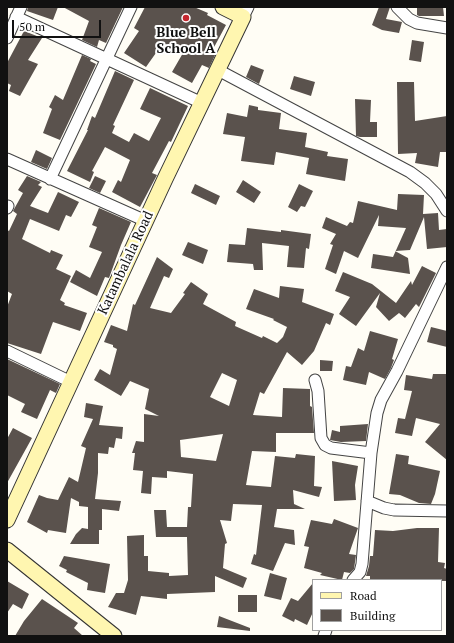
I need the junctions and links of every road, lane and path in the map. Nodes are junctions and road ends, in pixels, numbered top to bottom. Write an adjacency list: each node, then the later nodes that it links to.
1 (21, 7): 6 (street)
2 (131, 7): 9 (street)
3 (223, 7): 5 (main road)
4 (397, 7): 7 (street)
5 (245, 12): 10 (main road, Katambalala Road)
6 (16, 17): 8 (street); 9 (street)
7 (447, 28)
8 (7, 38)
9 (107, 59): 11 (street); 13 (street)
10 (218, 70): 11 (main road, Katambalala Road); 14 (street)
11 (202, 102): 15 (main road, Katambalala Road)
12 (7, 159): 13 (street)
13 (50, 179): 15 (street)
14 (447, 211)
15 (146, 221): 19 (main road, Katambalala Road)
16 (447, 267): 20 (street)
17 (7, 352): 19 (street)
18 (315, 380): 20 (street)
19 (71, 382): 21 (main road, Katambalala Road)
20 (371, 453): 22 (street)
21 (12, 496): 24 (main road, Katambalala Road)
22 (368, 501): 23 (street); 26 (street)
23 (447, 512)
24 (7, 520)
25 (7, 550): 27 (main road)
26 (354, 579)
27 (114, 636)

